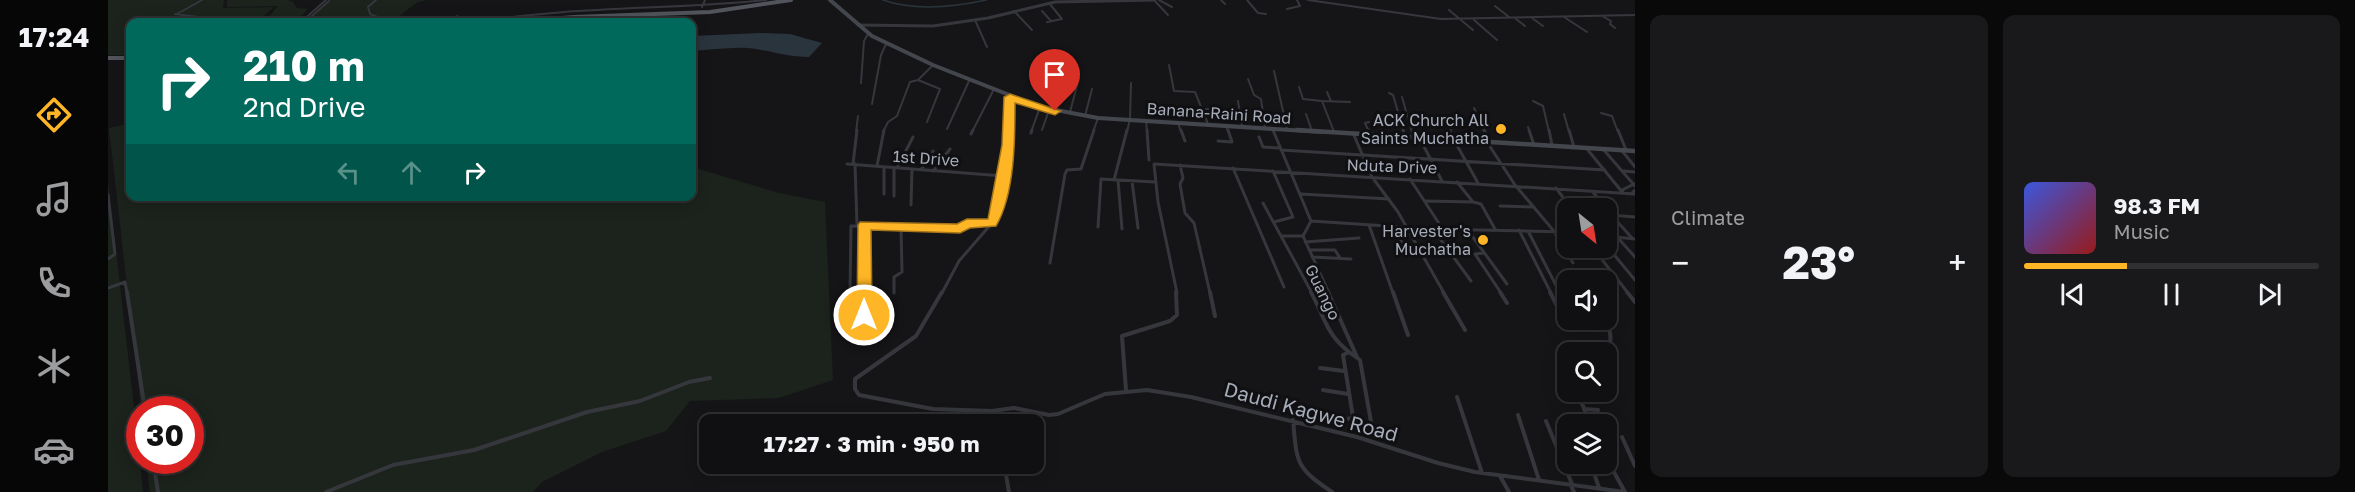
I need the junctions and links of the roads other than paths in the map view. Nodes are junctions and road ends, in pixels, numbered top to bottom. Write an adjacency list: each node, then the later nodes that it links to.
1 (200, 0): 30 (street)
2 (328, 0): 31 (street)
3 (376, 0): 32 (street)
4 (705, 0): 18 (street)
5 (788, 0): 13 (main road)
6 (830, 0): 41 (main road, Banana-Raini Road)
7 (1156, 0): 14 (street); 19 (street); 25 (street)
8 (1221, 0): 15 (street)
9 (1248, 0): 24 (street)
10 (1297, 0): 20 (street)
11 (1308, 0): 36 (street)
12 (765, 1): 13 (main road); 16 (main road)
13 (775, 2)
14 (1048, 3): 22 (street); 40 (street)
15 (1225, 4)
16 (748, 5): 18 (street); 34 (main road)
17 (1495, 6): 35 (street)
18 (702, 7): 33 (street)
19 (1172, 7)
20 (1287, 9)
21 (1449, 10): 36 (street)
22 (1014, 11): 38 (street); 45 (street)
23 (1042, 11): 40 (street)
24 (1266, 14)
25 (1168, 15)
26 (1600, 15): 27 (street); 28 (street); 44 (street)
27 (1635, 15)
28 (1563, 16): 29 (street); 47 (street)
29 (1530, 17): 35 (street); 43 (street)
30 (198, 18)
31 (308, 18)
32 (380, 18)
33 (500, 18)
34 (562, 18)
35 (1513, 18): 37 (street); 42 (street)
36 (1459, 19): 37 (street); 46 (street)
37 (1472, 19): 49 (street)
38 (975, 20): 41 (street); 51 (street)
39 (1047, 22): 40 (street)
40 (1051, 22)
41 (857, 25): 48 (main road, Banana-Raini Road)
42 (1525, 26)
43 (1543, 26)
44 (1614, 27)
45 (1032, 30)
46 (1473, 30)
47 (1587, 32)
48 (868, 34): 50 (main road, Banana-Raini Road); 61 (street)
49 (1497, 40)
50 (886, 44): 54 (main road, Banana-Raini Road); 75 (street)
51 (987, 47)
52 (108, 58): 53 (main road)
53 (126, 58)
54 (933, 65): 59 (street); 60 (main road, Banana-Raini Road)
55 (1169, 65): 78 (street)
56 (1274, 70): 102 (street)
57 (1079, 78): 82 (street)
58 (1248, 79): 99 (street)
59 (918, 80): 92 (street); 138 (street)
60 (969, 81): 65 (main road, Banana-Raini Road); 101 (street)
61 (861, 83)
62 (1131, 83): 89 (street)
63 (1299, 87): 71 (street)
64 (1092, 89): 86 (street)
65 (993, 91): 68 (main road, Banana-Raini Road); 108 (street)
66 (1327, 92): 72 (street)
67 (1389, 93): 111 (street)
68 (1010, 97): 76 (main road, Banana-Raini Road); 151 (street)
69 (1402, 98): 114 (street)
70 (1238, 101): 97 (street)
71 (1323, 101): 72 (street); 105 (street)
72 (1331, 101): 74 (street)
73 (1533, 101): 121 (street)
74 (1350, 102)
75 (872, 104)
76 (1041, 107): 79 (main road, Banana-Raini Road); 106 (street)
77 (1474, 108): 119 (street)
78 (1202, 109): 80 (street); 95 (street)
79 (1049, 110): 82 (main road, Banana-Raini Road); 103 (street)
80 (1228, 110)
81 (1601, 113): 127 (street)
82 (1070, 114): 86 (main road, Banana-Raini Road)
83 (1306, 114): 104 (street)
84 (1563, 114): 122 (street)
85 (858, 116): 135 (street)
86 (1085, 116): 87 (main road, Banana-Raini Road)
87 (1098, 118): 89 (main road, Banana-Raini Road); 218 (street)
88 (1383, 118): 110 (street)
89 (1130, 119): 90 (main road, Banana-Raini Road); 154 (street)
90 (1146, 120): 93 (main road, Banana-Raini Road); 131 (street)
91 (1447, 120): 116 (street)
92 (927, 122)
93 (1178, 122): 95 (main road, Banana-Raini Road); 117 (street)
94 (1369, 122): 109 (street)
95 (1208, 124): 96 (main road, Banana-Raini Road)
96 (1226, 125): 97 (main road, Banana-Raini Road); 118 (street)
97 (1242, 126): 99 (main road, Banana-Raini Road)
98 (1528, 127): 120 (street)
99 (1265, 128): 100 (main road, Banana-Raini Road)
100 (1272, 128): 102 (main road, Banana-Raini Road); 125 (street)
101 (947, 129)
102 (1287, 129): 104 (main road, Banana-Raini Road)
103 (1042, 130)
104 (1312, 130): 105 (main road, Banana-Raini Road)
105 (1334, 132): 107 (main road, Banana-Raini Road)
106 (1031, 133)
107 (1353, 133): 109 (main road, Banana-Raini Road); 130 (street)
108 (971, 134)
109 (1370, 134): 110 (main road, Banana-Raini Road)
110 (1382, 135): 111 (main road, Banana-Raini Road)
111 (1405, 136): 114 (main road, Banana-Raini Road)
112 (913, 137): 141 (street)
113 (1259, 137): 125 (street)
114 (1414, 137): 115 (main road, Banana-Raini Road)
115 (1420, 137): 116 (main road, Banana-Raini Road); 132 (street)
116 (1454, 140): 119 (main road, Banana-Raini Road); 133 (street)
117 (1185, 141)
118 (1218, 141)
119 (1489, 142): 120 (main road, Banana-Raini Road); 136 (street)
120 (1534, 145): 121 (main road, Banana-Raini Road)
121 (1552, 146): 122 (main road, Banana-Raini Road)
122 (1574, 147): 123 (main road, Banana-Raini Road)
123 (1586, 148): 126 (main road, Banana-Raini Road); 145 (street)
124 (950, 149): 146 (street)
125 (1280, 149): 130 (street); 150 (street)
126 (1603, 149): 127 (main road, Banana-Raini Road); 148 (street)
127 (1624, 150): 129 (main road, Banana-Raini Road); 140 (street)
128 (933, 151): 144 (street)
129 (1635, 151)
130 (1363, 156): 132 (street); 152 (street)
131 (1149, 160)
132 (1431, 160): 133 (street); 156 (street)
133 (1466, 162): 136 (street); 159 (street)
134 (847, 164): 135 (street, 1st Drive)
135 (854, 164): 138 (street, 1st Drive); 185 (street)
136 (1502, 164): 145 (street); 160 (street)
137 (1180, 165): 142 (street, Nduta Drive); 157 (street, Nduta Drive); 232 (street)
138 (877, 166): 139 (street, 1st Drive)
139 (884, 167): 141 (street, 1st Drive); 165 (street)
140 (1635, 167)
141 (896, 168): 143 (street, 1st Drive); 168 (street)
142 (1233, 168): 147 (street, Nduta Drive); 223 (street)
143 (912, 169): 144 (street, 1st Drive); 175 (street)
144 (921, 170): 146 (street, 1st Drive)
145 (1605, 170): 164 (street)
146 (933, 171): 151 (street, 1st Drive)
147 (1273, 171): 150 (street, Nduta Drive); 182 (street)
148 (1624, 171): 149 (street); 162 (street)
149 (1635, 172)
150 (1290, 173): 152 (street, Nduta Drive); 166 (street)
151 (1004, 176): 184 (street)
152 (1372, 177): 153 (street, Nduta Drive); 171 (street)
153 (1410, 179): 156 (street, Nduta Drive); 172 (street)
154 (1116, 180): 155 (street); 190 (street); 193 (street)
155 (1132, 181): 157 (street); 192 (street)
156 (1442, 181): 158 (street, Nduta Drive)
157 (1155, 182): 240 (street)
158 (1457, 182): 159 (street, Nduta Drive); 174 (street)
159 (1478, 183): 160 (street, Nduta Drive)
160 (1515, 185): 161 (street, Nduta Drive); 177 (street)
161 (1556, 188): 163 (street, Nduta Drive); 169 (street)
162 (1634, 190): 164 (street, Nduta Drive); 164 (street)
163 (1592, 191): 164 (street, Nduta Drive); 170 (street)
164 (1622, 192)
165 (884, 194)
166 (1300, 194): 171 (street); 183 (street)
167 (108, 195): 178 (street)
168 (894, 196)
169 (1564, 198)
170 (1597, 198)
171 (1389, 199): 191 (street)
172 (1426, 201): 174 (street); 195 (street)
173 (1263, 202): 182 (street, Guango)
174 (1473, 202): 197 (street)
175 (911, 206)
176 (1500, 207): 177 (street)
177 (1534, 207): 199 (street)
178 (109, 210): 216 (street)
179 (1617, 216): 180 (street)
180 (1635, 217)
181 (1617, 221): 206 (street)
182 (1274, 222): 202 (street, Guango)
183 (1310, 222): 187 (street); 203 (street)
184 (992, 223): 189 (street); 248 (street, Daudi Kagwe Road)
185 (857, 225): 186 (street); 227 (street)
186 (865, 225): 189 (street); 231 (street)
187 (1369, 225): 188 (street); 234 (street)
188 (1393, 226): 191 (street); 210 (street)
189 (901, 227): 226 (street)
190 (1098, 227)
191 (1407, 227): 194 (street); 233 (street)
192 (1138, 228)
193 (1122, 229)
194 (1433, 229): 195 (street); 221 (street)
195 (1442, 229): 196 (street)
196 (1467, 229): 197 (street); 209 (street)
197 (1495, 229): 198 (street)
198 (1519, 230): 200 (street); 230 (street)
199 (1553, 230): 200 (street); 201 (street); 219 (street)
200 (1528, 231): 224 (street)
201 (1557, 231)
202 (1282, 236): 203 (street); 235 (street, Guango)
203 (1303, 236): 207 (street)
204 (1617, 237): 206 (street); 215 (street)
205 (1359, 238): 207 (street, Guango)
206 (1634, 239)
207 (1305, 242): 208 (street)
208 (1309, 250): 211 (street); 212 (street, Guango)
209 (1484, 253): 222 (street); 229 (street)
210 (1408, 256)
211 (1312, 257): 212 (street, Guango); 236 (street)
212 (1340, 258): 217 (street, Guango)
213 (1601, 258): 228 (street)
214 (1617, 258): 220 (street)
215 (1635, 258)
216 (110, 259)
217 (1351, 259)
218 (1050, 263)
219 (1573, 263)
220 (1635, 280)
221 (1471, 281)
222 (1507, 284)
223 (1284, 287)
224 (1557, 287)
225 (108, 288): 243 (street)
226 (894, 294)
227 (850, 301)
228 (1635, 302)
229 (1507, 303)
230 (1556, 304)
231 (864, 315)
232 (1215, 316)
233 (1465, 330)
234 (1408, 335)
235 (1349, 352): 236 (street, Guango); 238 (street)
236 (1357, 357): 255 (street)
237 (1320, 368): 238 (street)
238 (1345, 372): 242 (street)
239 (710, 378): 268 (street)
240 (1126, 390): 248 (street, Daudi Kagwe Road); 253 (street, Daudi Kagwe Road)
241 (1323, 390): 242 (street)
242 (1349, 394): 252 (street)
243 (143, 396)
244 (1457, 397): 258 (street)
245 (1581, 402): 246 (street)
246 (1584, 408): 247 (street); 250 (street)
247 (1598, 410)
248 (992, 411): 249 (street)
249 (993, 414)
250 (1585, 414)
251 (1518, 415): 264 (street)
252 (1328, 416)
253 (1293, 420): 258 (street, Daudi Kagwe Road); 270 (street)
254 (1546, 421): 265 (street)
255 (1373, 433)
256 (1622, 437): 257 (street)
257 (1635, 466)
258 (1482, 473): 263 (street, Daudi Kagwe Road)
259 (155, 474): 267 (street)
260 (1006, 474): 269 (street)
261 (1594, 474): 266 (street)
262 (1615, 474): 274 (street)
263 (1500, 476): 264 (street, Daudi Kagwe Road); 271 (street)
264 (1539, 480): 265 (street, Daudi Kagwe Road)
265 (1571, 484): 266 (street, Daudi Kagwe Road); 272 (street)
266 (1599, 488): 273 (street, Daudi Kagwe Road)
267 (158, 492)
268 (326, 492)
269 (1010, 492)
270 (1332, 492)
271 (1509, 492)
272 (1574, 492)
273 (1619, 492): 274 (street, Daudi Kagwe Road)
274 (1625, 492)

